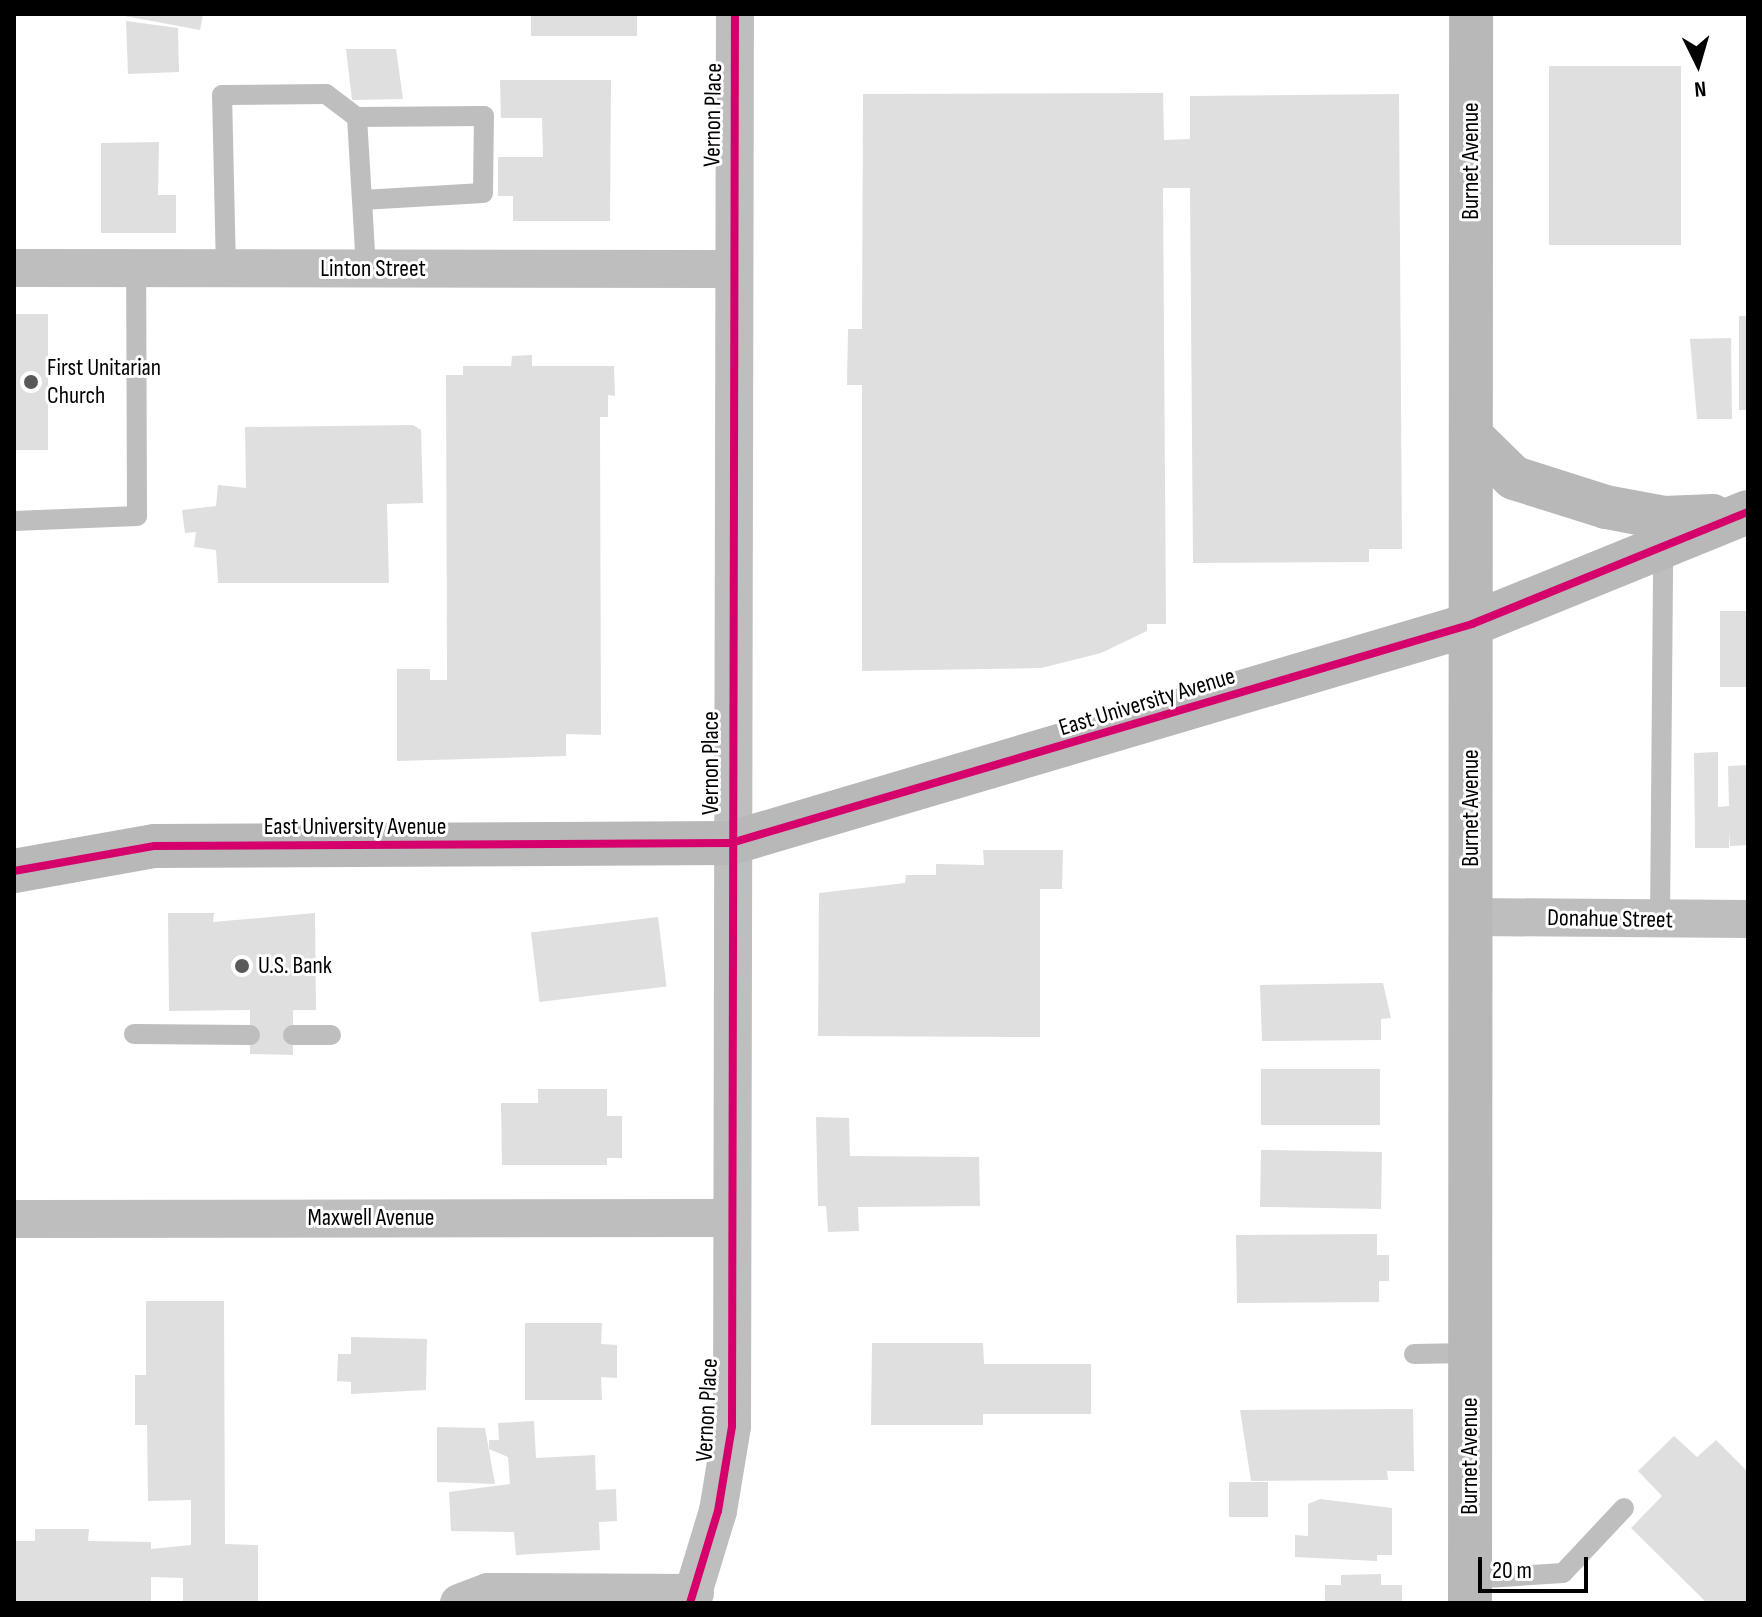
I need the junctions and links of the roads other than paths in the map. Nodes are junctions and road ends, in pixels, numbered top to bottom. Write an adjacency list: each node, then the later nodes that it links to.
1 (735, 14): 7 (street, Vernon Place)
2 (1471, 14): 10 (street, Burnet Avenue)
3 (357, 117): 4 (lane); 4 (lane); 9 (lane)
4 (362, 200): 6 (lane)
5 (14, 268): 8 (street, Linton Street)
6 (366, 269): 7 (street, Linton Street); 9 (street, Linton Street)
7 (731, 269): 15 (street, Vernon Place)
8 (136, 270): 9 (street, Linton Street); 12 (lane)
9 (226, 270)
10 (1471, 436): 11 (street); 14 (street, Burnet Avenue)
11 (1744, 514): 13 (street, East University Avenue)
12 (14, 521)
13 (1663, 546): 14 (street, East University Avenue); 18 (lane)
14 (1472, 624): 15 (street, East University Avenue); 17 (street, Burnet Avenue)
15 (731, 843): 16 (street, East University Avenue); 24 (street, Vernon Place)
16 (14, 871)
17 (1471, 917): 18 (street, Donahue Street); 26 (street, Burnet Avenue)
18 (1660, 919): 19 (street, Donahue Street)
19 (1748, 919)
20 (134, 1034): 21 (lane)
21 (250, 1035)
22 (293, 1035): 23 (lane)
23 (331, 1035)
24 (728, 1218): 25 (street, Maxwell Avenue); 30 (street, Vernon Place)
25 (14, 1219)
26 (1470, 1353): 27 (lane); 29 (street, Burnet Avenue)
27 (1414, 1354)
28 (1624, 1508): 29 (lane)
29 (1470, 1591)
30 (692, 1598): 31 (street, Vernon Place)
31 (459, 1603)

